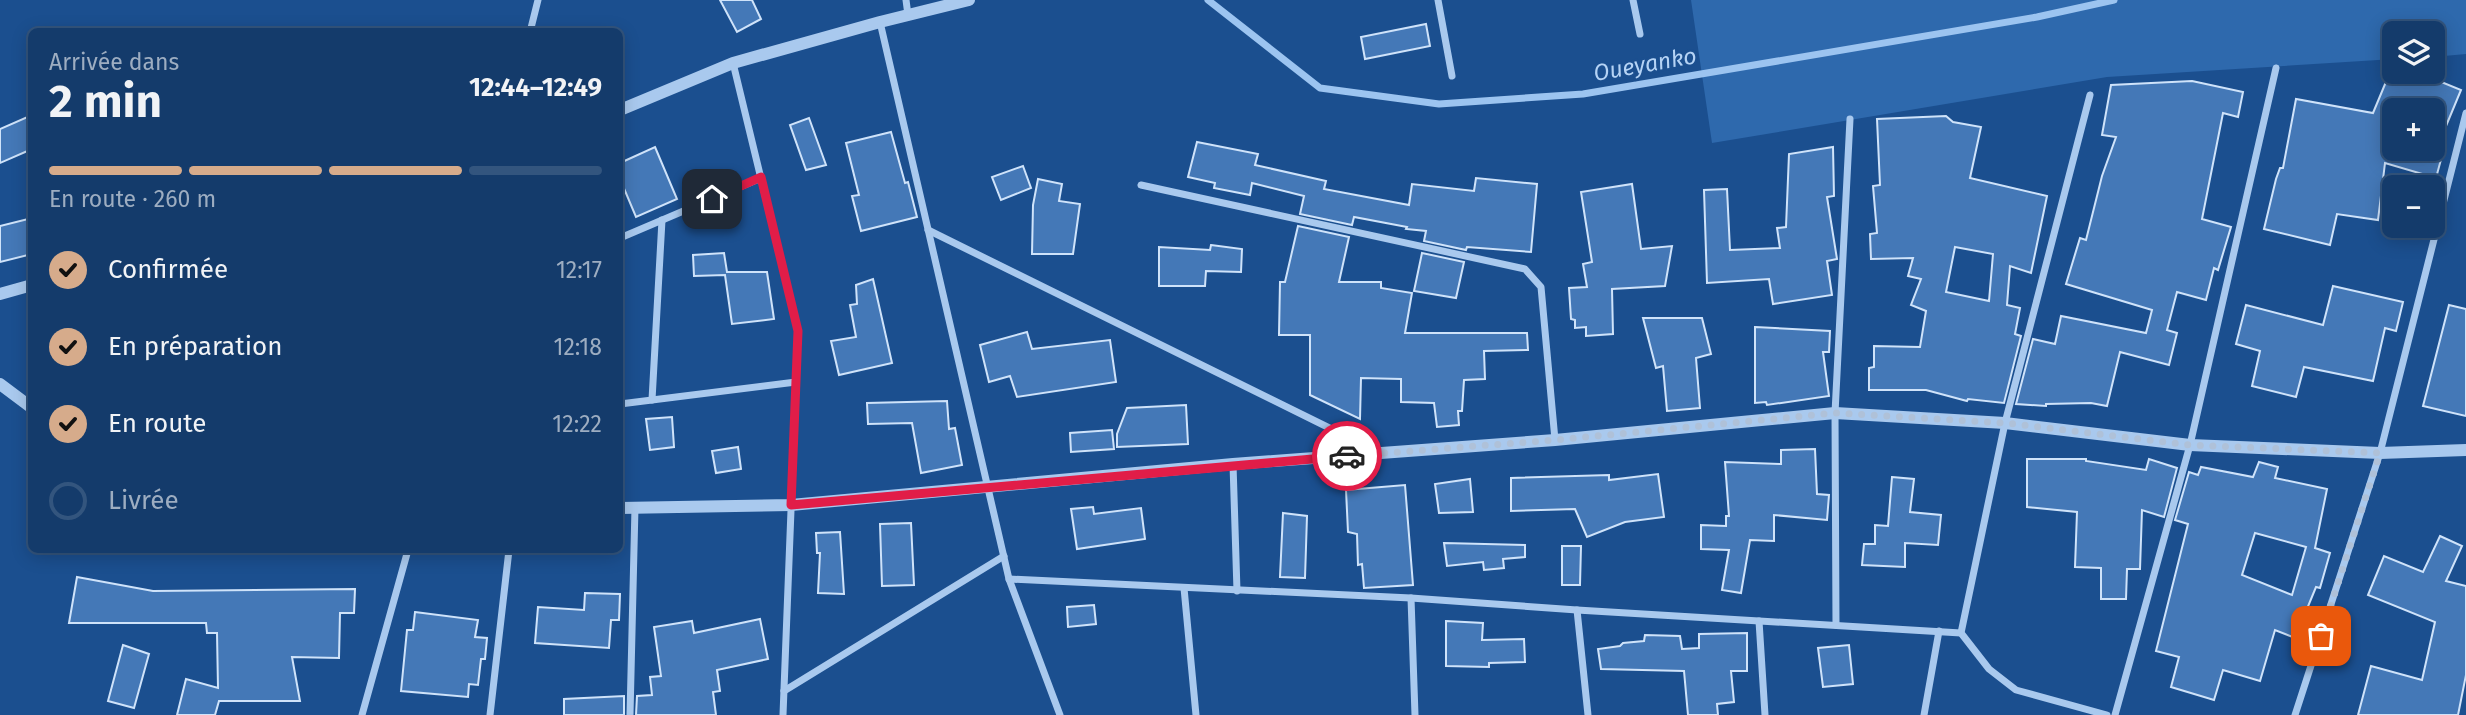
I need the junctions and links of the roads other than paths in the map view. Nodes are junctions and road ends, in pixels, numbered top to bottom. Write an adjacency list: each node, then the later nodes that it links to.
1 (538, 0): 8 (street)
2 (906, 0): 6 (street)
3 (970, 0): 6 (street)
4 (1438, 0): 12 (street)
5 (1633, 0): 9 (street)
6 (908, 15): 7 (street)
7 (880, 22): 10 (street); 20 (street)
8 (531, 28)
9 (1640, 34)
10 (733, 63): 14 (street); 17 (street)
11 (2276, 68): 32 (street)
12 (1452, 76)
13 (2090, 95): 30 (street)
14 (623, 109)
15 (2466, 113): 35 (street)
16 (1850, 119): 29 (street)
17 (761, 177): 19 (street); 24 (street)
18 (1141, 185): 31 (street)
19 (662, 220): 21 (street); 26 (street)
20 (928, 230): 34 (street); 37 (street)
21 (623, 237)
22 (28, 286): 23 (street)
23 (0, 294)
24 (796, 382): 26 (street); 38 (street)
25 (0, 384): 28 (street)
26 (652, 400): 27 (street)
27 (623, 404)
28 (28, 405)
29 (1835, 413): 30 (street); 31 (street); 50 (street)
30 (2006, 423): 32 (street); 52 (street)
31 (1555, 440): 34 (street)
32 (2190, 445): 35 (street); 65 (street)
33 (2466, 450): 35 (street)
34 (1380, 453): 36 (street)
35 (2380, 453): 66 (street)
36 (1233, 464): 37 (street); 46 (street)
37 (988, 487): 38 (street); 43 (street)
38 (791, 505): 40 (street); 53 (street)
39 (623, 508): 40 (street)
40 (635, 508): 56 (street)
41 (407, 553): 54 (street)
42 (509, 553): 55 (street)
43 (1004, 556): 44 (street); 53 (street)
44 (1009, 579): 45 (street); 58 (street)
45 (1184, 588): 46 (street); 59 (street)
46 (1237, 591): 47 (street)
47 (1411, 598): 48 (street); 60 (street)
48 (1577, 610): 49 (street); 61 (street)
49 (1759, 621): 50 (street); 62 (street)
50 (1836, 625): 51 (street)
51 (1940, 631): 52 (street); 63 (street)
52 (1961, 633): 64 (street)
53 (784, 691): 57 (street)
54 (362, 715)
55 (490, 715)
56 (630, 715)
57 (783, 715)
58 (1060, 715)
59 (1196, 715)
60 (1415, 715)
61 (1588, 715)
62 (1765, 715)
63 (1924, 715)
64 (2107, 715)
65 (2115, 715)
66 (2295, 715)

